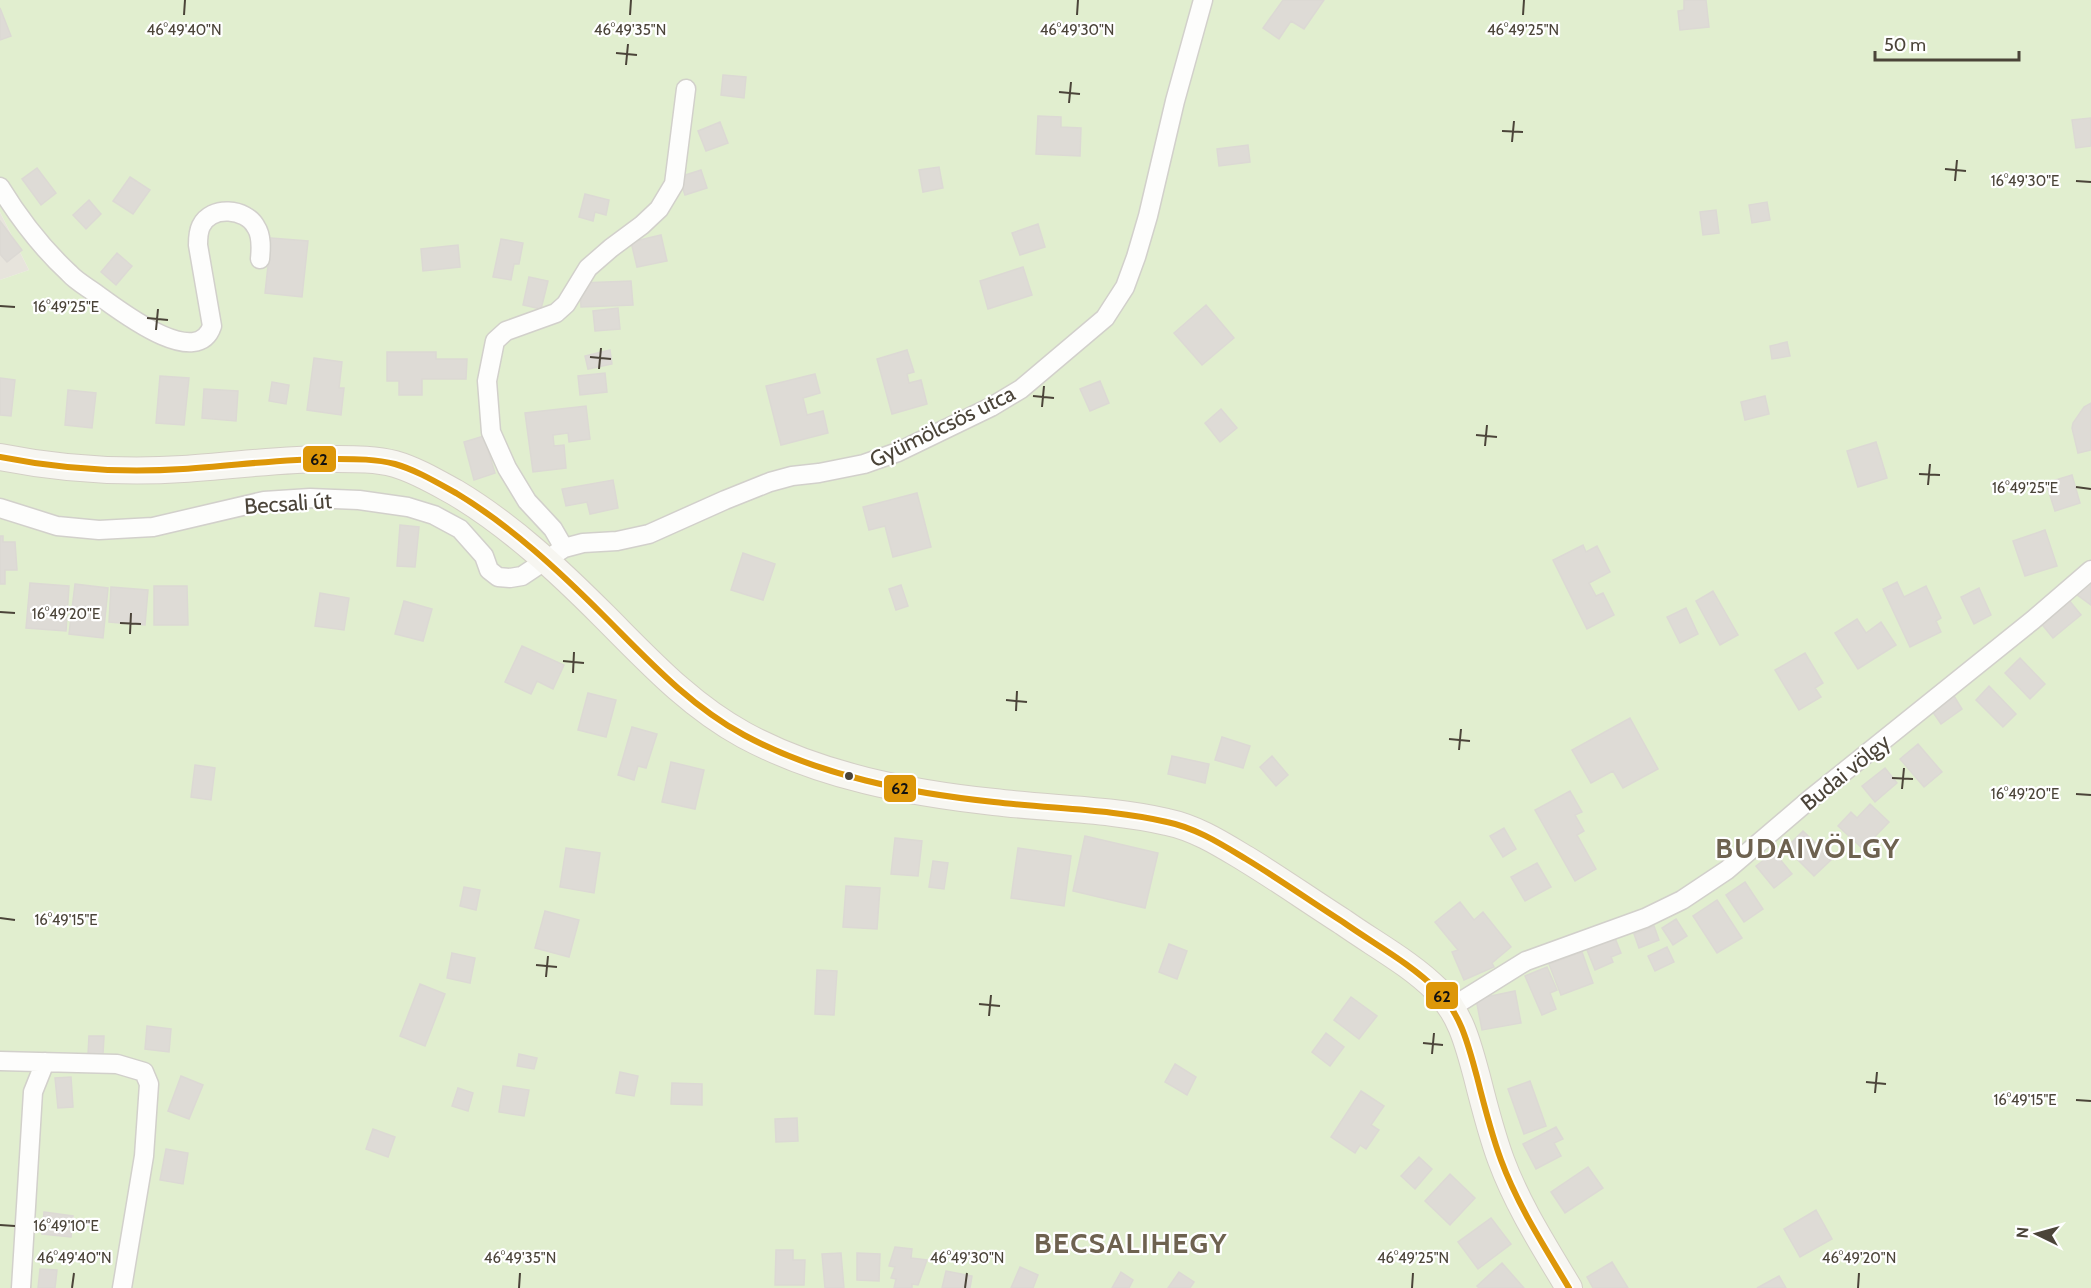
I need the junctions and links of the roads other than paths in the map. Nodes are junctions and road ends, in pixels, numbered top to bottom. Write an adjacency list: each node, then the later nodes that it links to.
1 (1203, 0): 7 (street, Gyümölcsös utca)
2 (686, 89): 7 (street)
3 (0, 187): 4 (street)
4 (260, 259)
5 (0, 457): 7 (main road, Becsali út)
6 (0, 508): 7 (street, Becsali út)
7 (555, 554): 9 (main road, Becsali út)
8 (2091, 570): 9 (street, Budai völgy)
9 (1452, 1007): 14 (main road, Becsali út)
10 (0, 1060): 11 (street)
11 (45, 1062): 12 (street); 13 (street)
12 (21, 1288)
13 (122, 1288)
14 (1569, 1288)

